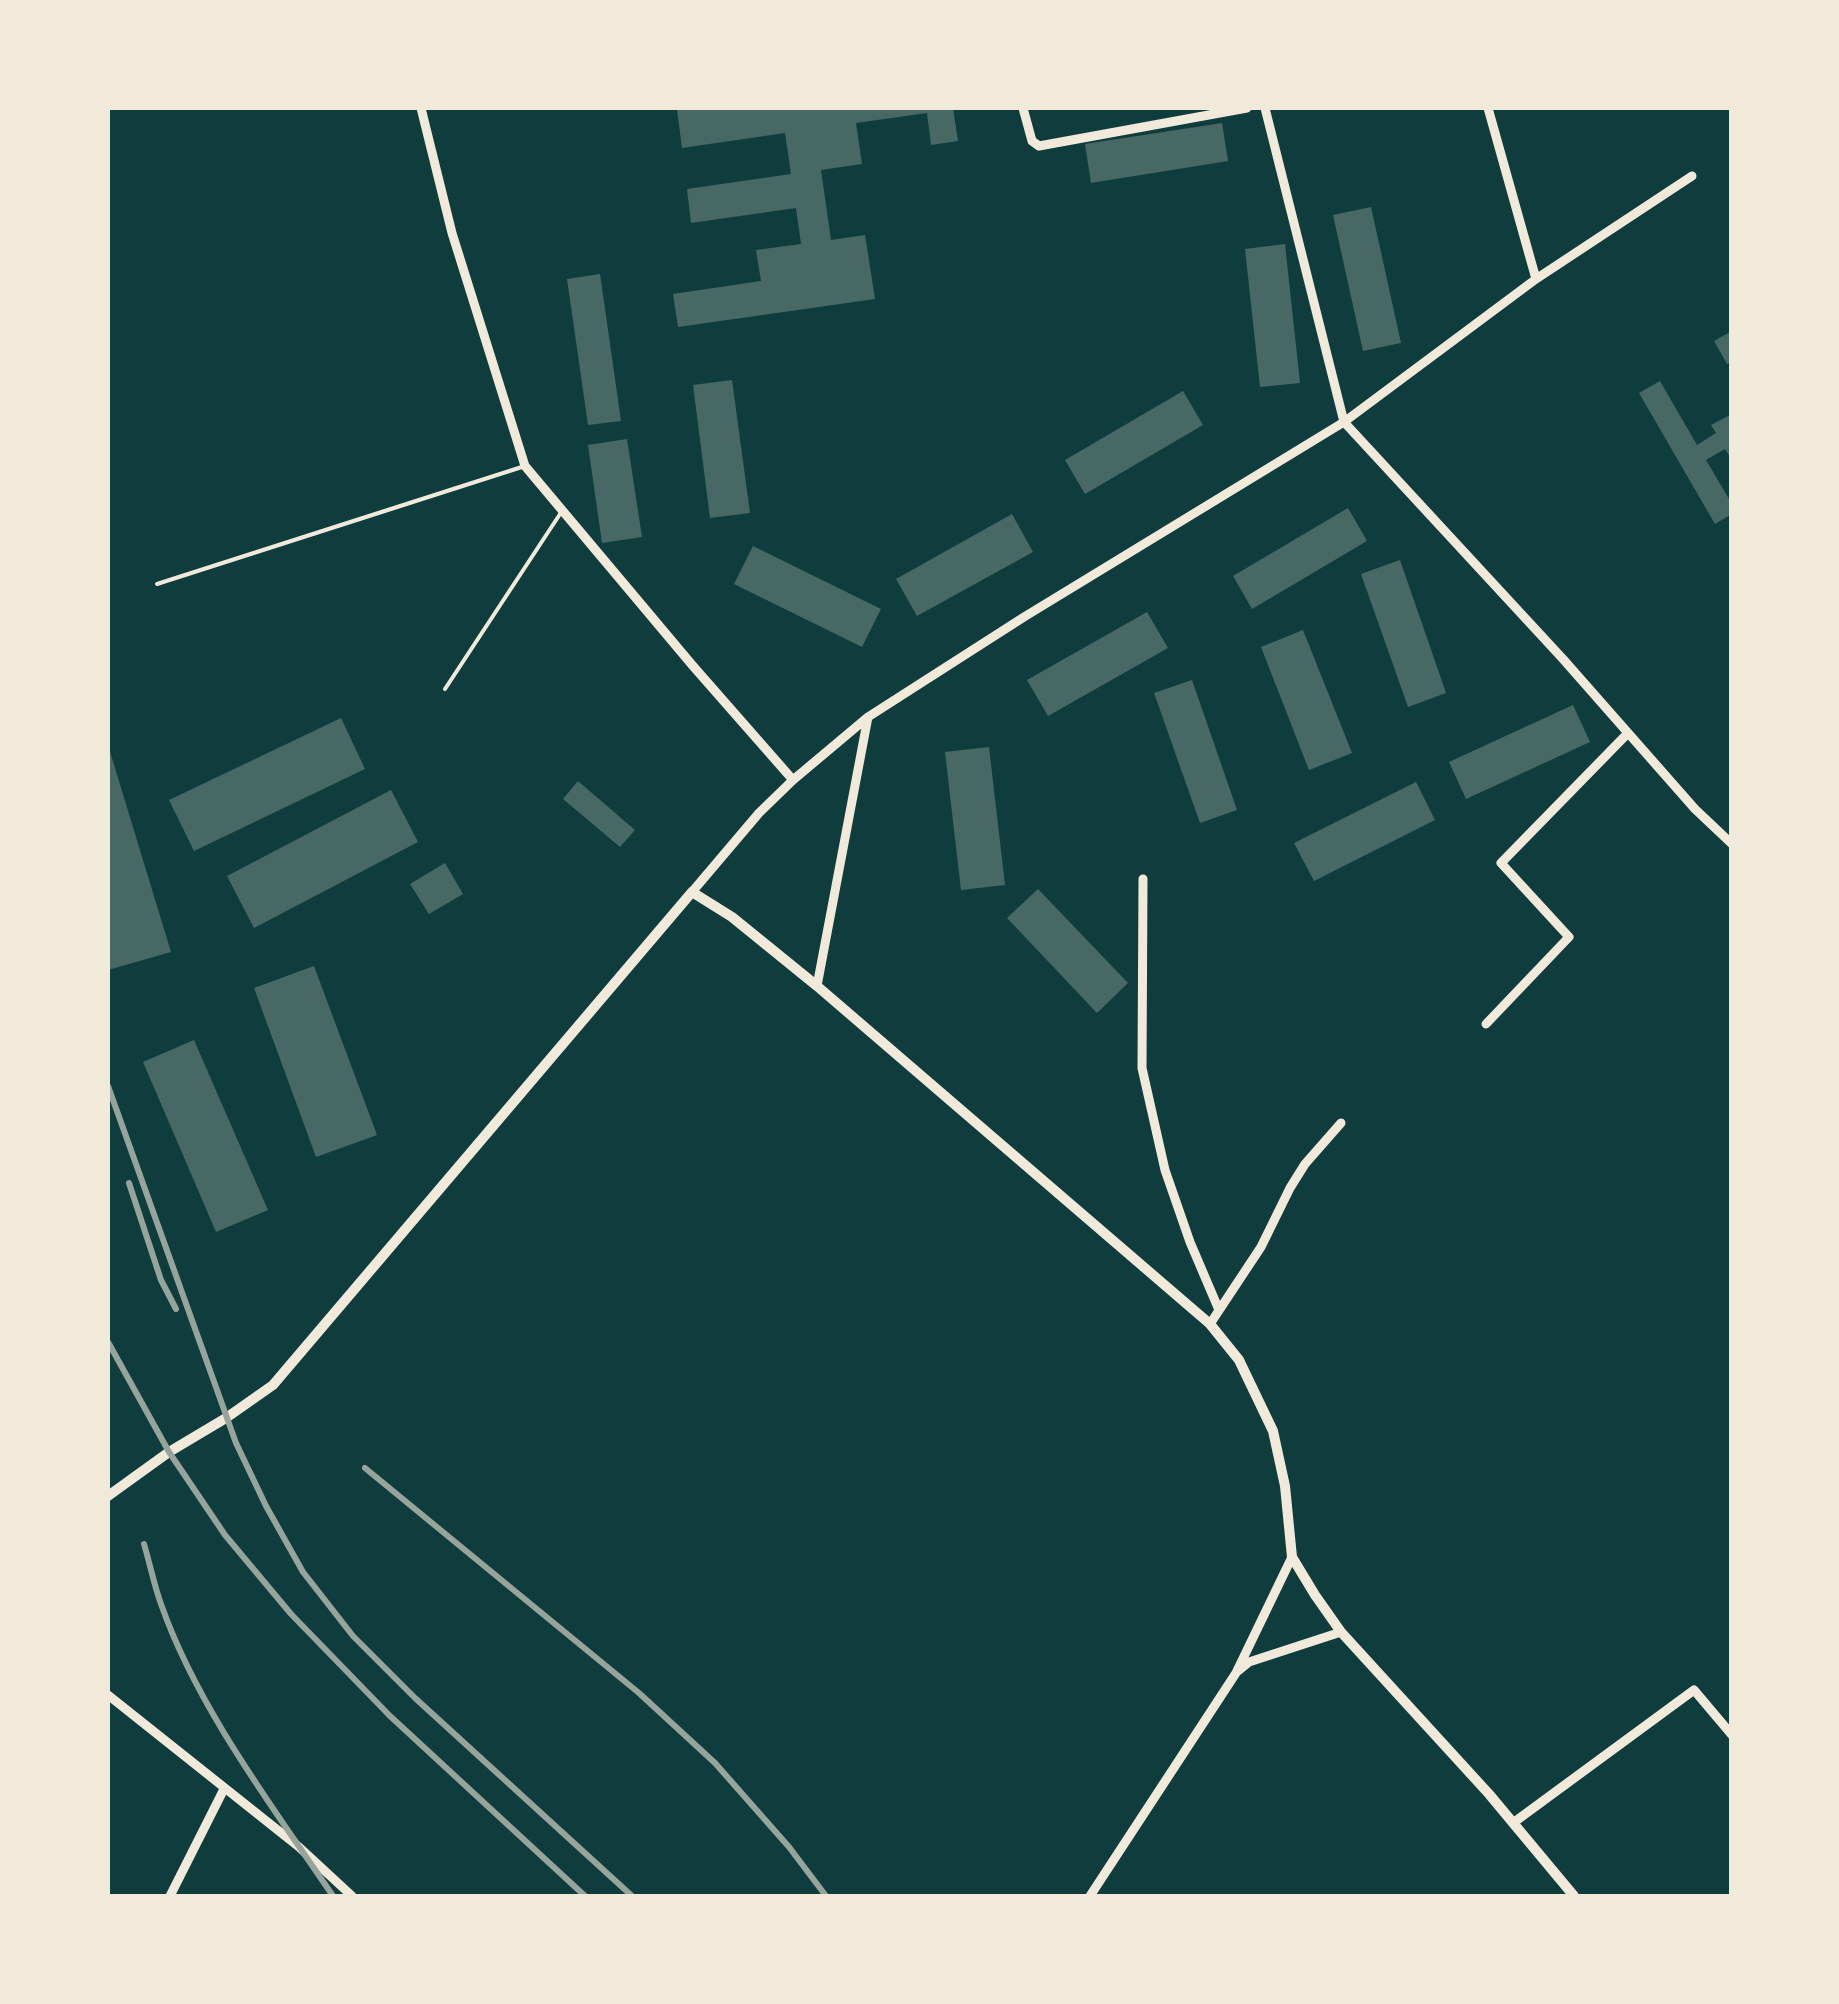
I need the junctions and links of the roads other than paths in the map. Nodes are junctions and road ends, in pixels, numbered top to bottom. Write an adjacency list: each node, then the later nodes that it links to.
1 (421, 108): 9 (street)
2 (1023, 108): 3 (street)
3 (1247, 108)
4 (1265, 108): 8 (street)
5 (1488, 108): 7 (street)
6 (1692, 176): 7 (street)
7 (1536, 279): 8 (street)
8 (1344, 422): 13 (street); 14 (street)
9 (525, 466): 10 (street); 11 (lane)
10 (562, 511): 12 (lane); 15 (street)
11 (157, 584)
12 (445, 689)
13 (868, 717): 15 (street); 19 (street)
14 (1628, 733): 16 (street); 20 (street)
15 (793, 780): 18 (street)
16 (1732, 844)
17 (1143, 880): 22 (street)
18 (692, 892): 19 (street); 24 (street)
19 (817, 986): 23 (street)
20 (1486, 1024)
21 (1341, 1123): 22 (street)
22 (1219, 1310): 23 (street)
23 (1210, 1324): 25 (street)
24 (108, 1496)
25 (1292, 1557): 26 (street); 27 (street)
26 (1341, 1632): 27 (street); 31 (street)
27 (1236, 1673): 34 (street)
28 (108, 1695): 30 (street)
29 (1732, 1735): 31 (street)
30 (224, 1789): 32 (street); 33 (street)
31 (1513, 1822): 35 (street)
32 (170, 1896)
33 (352, 1896)
34 (1090, 1896)
35 (1574, 1896)

